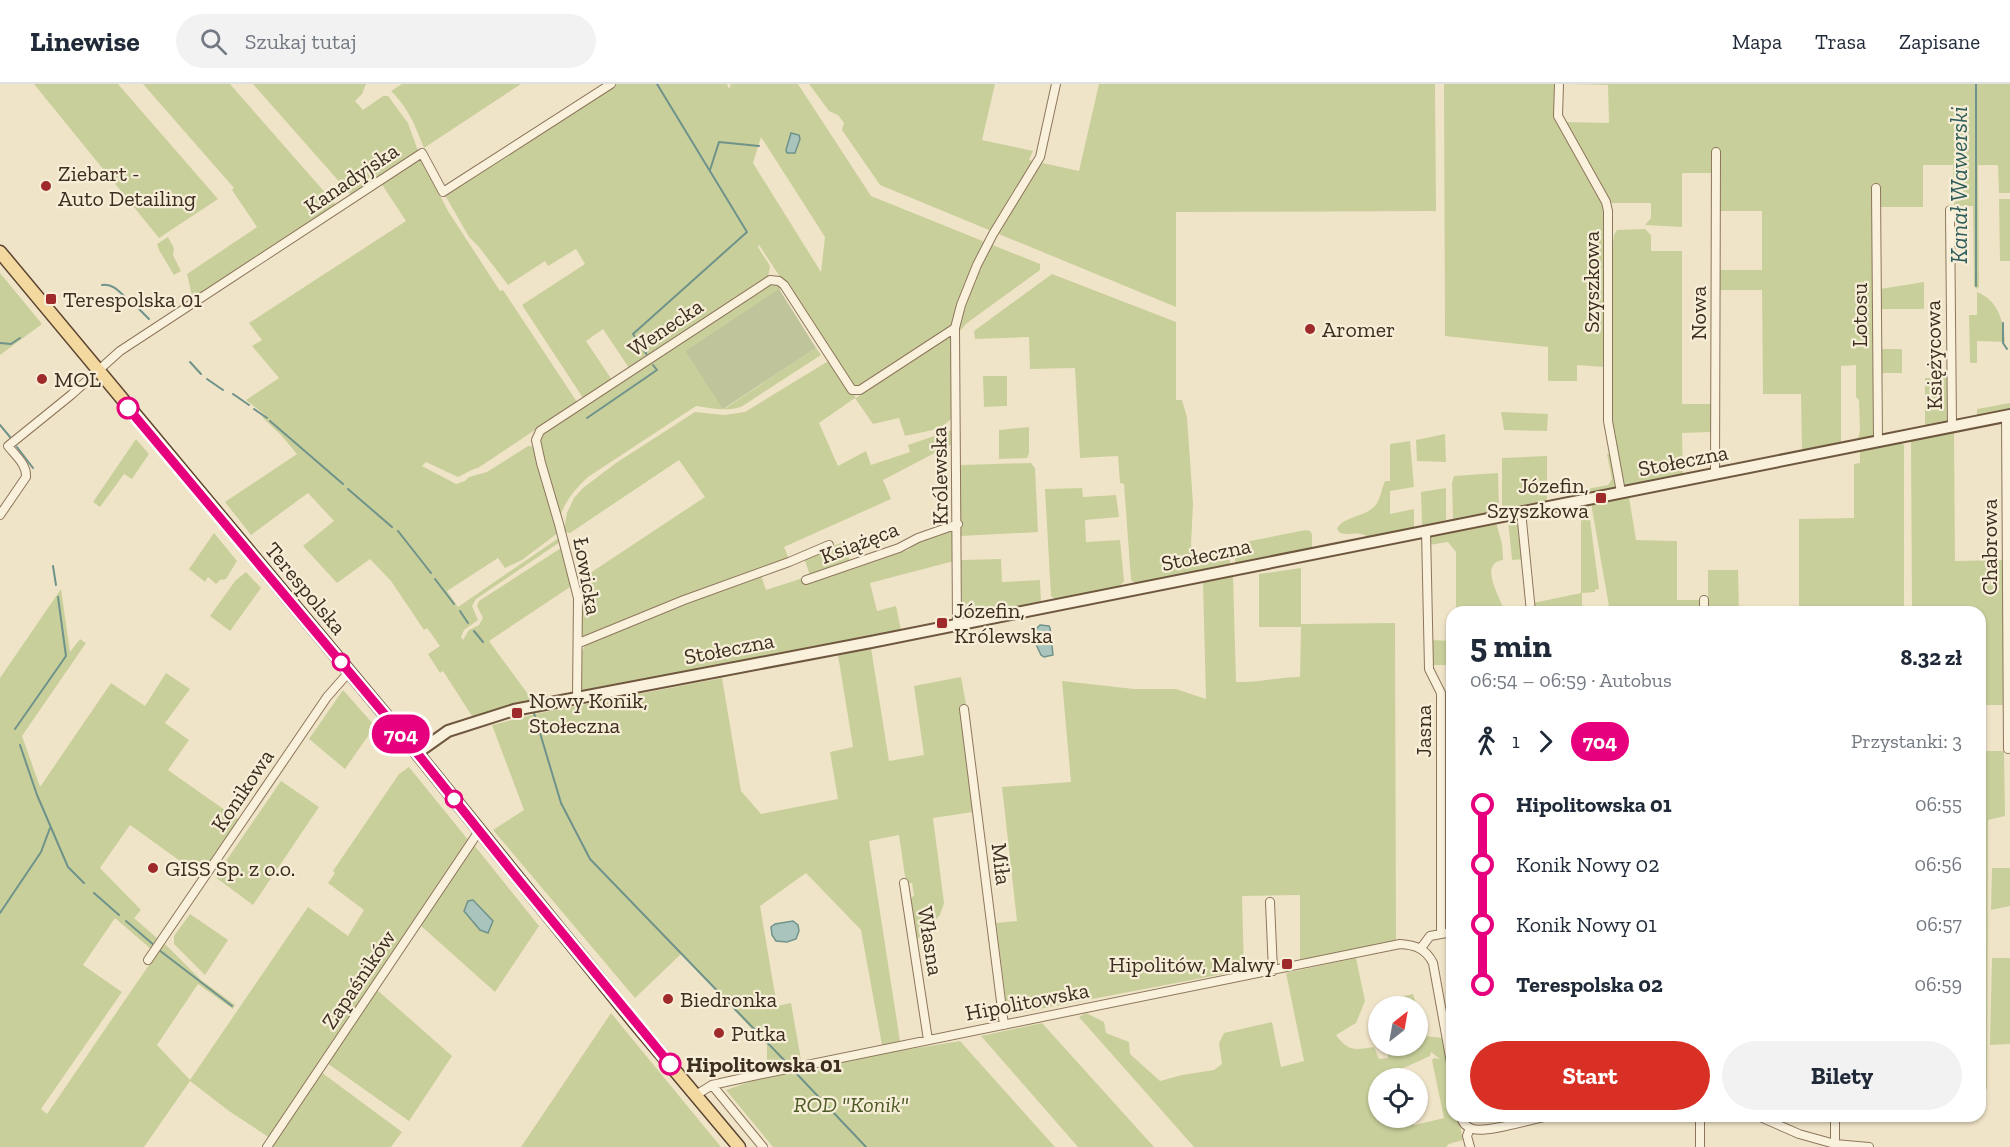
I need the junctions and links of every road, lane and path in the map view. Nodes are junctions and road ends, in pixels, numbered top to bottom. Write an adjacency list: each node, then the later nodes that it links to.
1 (611, 84): 9 (street, Kanadyjska)
2 (1056, 84): 8 (street, Królewska)
3 (1559, 84): 15 (street, Szyszkowa)
4 (1716, 152): 14 (street, Nowa)
5 (1876, 188): 12 (street, Lotosu)
6 (1950, 210): 11 (street, Księżycowa)
7 (0, 252): 9 (main road, Terespolska)
8 (955, 328): 13 (street, Wenecka); 18 (street, Królewska)
9 (97, 370): 17 (street); 27 (main road, Terespolska)
10 (2008, 416): 11 (street, Stołeczna); 30 (street, Chabrowa)
11 (1952, 427): 12 (street, Stołeczna)
12 (1878, 442): 14 (street, Stołeczna)
13 (541, 463): 26 (street, Łowicka)
14 (1715, 474): 15 (street, Stołeczna)
15 (1621, 492): 16 (street, Stołeczna)
16 (1521, 511): 19 (street, Stołeczna); 23 (street)
17 (0, 515)
18 (957, 524): 21 (street, Książęca); 25 (street, Królewska)
19 (1426, 531): 25 (street, Stołeczna); 36 (street, Jasna)
20 (829, 545): 26 (street)
21 (806, 580)
22 (1704, 600): 24 (street)
23 (1530, 606)
24 (1704, 606)
25 (957, 624): 28 (street, Stołeczna)
26 (579, 643): 28 (street, Łowicka)
27 (349, 672): 31 (main road, Terespolska); 38 (street, Konikowa)
28 (578, 698): 31 (street, Stołeczna)
29 (964, 709): 41 (street, Miła)
30 (2008, 749)
31 (417, 753): 32 (main road, Terespolska)
32 (479, 831): 44 (main road, Terespolska); 52 (street, Zapaśników)
33 (904, 884): 42 (street, Własna)
34 (1270, 902): 39 (street)
35 (1446, 933): 36 (street)
36 (1442, 934): 37 (street)
37 (1421, 948): 39 (street, Hipolitowska); 40 (street)
38 (148, 960)
39 (1273, 970): 41 (street, Hipolitowska)
40 (1446, 1023)
41 (1004, 1025): 42 (street, Hipolitowska)
42 (928, 1040): 43 (street, Hipolitowska)
43 (712, 1085): 44 (street, Hipolitowska); 54 (street)
44 (696, 1095): 53 (main road, Terespolska)
45 (1462, 1122): 50 (street)
46 (1519, 1122): 50 (street)
47 (1700, 1122): 56 (street)
48 (1772, 1122): 51 (street)
49 (1835, 1122): 51 (street)
50 (1470, 1128): 55 (street)
51 (1835, 1145): 57 (street)
52 (267, 1147)
53 (738, 1147)
54 (763, 1147)
55 (1470, 1147)
56 (1700, 1147)
57 (1869, 1147)

